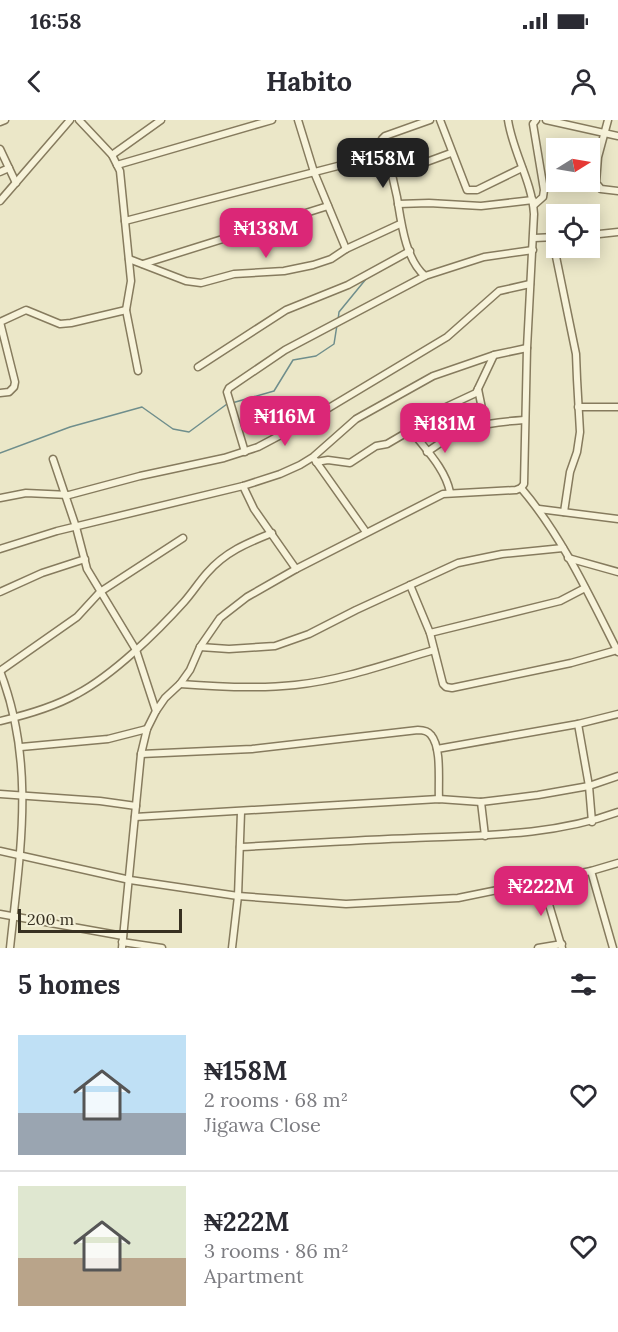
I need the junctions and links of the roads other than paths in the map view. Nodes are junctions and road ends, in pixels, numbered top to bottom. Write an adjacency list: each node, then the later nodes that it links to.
1 (5, 120): 13 (street)
2 (70, 120): 27 (street)
3 (79, 120): 19 (street)
4 (161, 120): 19 (street)
5 (272, 120): 21 (street)
6 (298, 120): 25 (street)
7 (430, 120): 17 (street)
8 (440, 120): 18 (street)
9 (508, 120): 23 (street)
10 (536, 120): 30 (street)
11 (546, 120): 14 (street)
12 (608, 120): 14 (street)
13 (0, 122)
14 (604, 132): 15 (street); 28 (street)
15 (618, 136)
16 (0, 148): 22 (street)
17 (385, 150): 25 (street); 31 (street)
18 (452, 153): 20 (street); 23 (street)
19 (112, 155): 21 (street)
20 (421, 164)
21 (117, 165): 33 (street)
22 (9, 168): 24 (street); 27 (street)
23 (522, 168): 30 (street)
24 (0, 172)
25 (314, 172): 32 (street); 33 (street)
26 (618, 182): 28 (street)
27 (16, 183): 29 (street)
28 (616, 191)
29 (0, 201)
30 (533, 203): 31 (street); 38 (street)
31 (398, 204): 34 (street)
32 (328, 206): 39 (street); 44 (street)
33 (125, 221): 43 (street)
34 (400, 224): 39 (street); 41 (street)
35 (618, 232): 36 (street)
36 (600, 234)
37 (546, 237): 38 (street)
38 (534, 238): 40 (street)
39 (346, 249): 44 (street)
40 (533, 250): 45 (street); 46 (street)
41 (410, 251): 45 (street); 50 (street)
42 (558, 258): 54 (street)
43 (129, 259): 44 (street); 47 (street)
44 (142, 264)
45 (425, 276): 59 (street)
46 (530, 284): 48 (street); 59 (street)
47 (126, 310): 51 (street); 53 (street)
48 (527, 348): 49 (street); 56 (street)
49 (494, 355): 52 (street); 62 (street)
50 (198, 367)
51 (138, 371)
52 (478, 389): 57 (street); 58 (street)
53 (0, 393)
54 (579, 407): 55 (street); 69 (street)
55 (618, 407)
56 (524, 420): 57 (street); 64 (street)
57 (485, 423): 60 (street)
58 (411, 430): 60 (street); 62 (street)
59 (245, 452): 66 (street)
60 (427, 452): 65 (street)
61 (53, 459): 66 (street)
62 (315, 459): 63 (street); 72 (street)
63 (243, 486): 71 (street); 73 (street)
64 (521, 488): 65 (street); 68 (street)
65 (450, 492): 72 (street)
66 (65, 496): 67 (street); 71 (street)
67 (0, 498)
68 (539, 509): 69 (street); 75 (street)
69 (564, 512): 70 (street)
70 (618, 519)
71 (76, 527): 76 (street); 78 (street)
72 (366, 532): 79 (street)
73 (272, 534): 79 (street); 87 (street)
74 (183, 538): 84 (street)
75 (562, 548): 77 (street); 81 (street)
76 (0, 549)
77 (568, 558): 80 (street); 82 (street)
78 (85, 559): 83 (street); 84 (street)
79 (296, 569): 86 (street)
80 (618, 572)
81 (410, 585): 85 (street); 86 (street)
82 (585, 588): 85 (street); 89 (street)
83 (0, 592)
84 (100, 592): 87 (street); 90 (street)
85 (430, 633): 88 (street)
86 (200, 648): 91 (street)
87 (136, 650): 92 (street); 94 (street)
88 (434, 650): 89 (street); 91 (street)
89 (618, 651)
90 (0, 671): 94 (street)
91 (180, 684): 92 (street)
92 (156, 711): 97 (street)
93 (618, 714): 96 (street)
94 (15, 718): 95 (street); 98 (street)
95 (0, 722)
96 (578, 724): 99 (street); 102 (street)
97 (147, 729): 98 (street); 100 (street)
98 (21, 747): 104 (street)
99 (437, 749): 100 (street); 105 (street)
100 (141, 754): 107 (street)
101 (618, 776): 102 (street)
102 (589, 786): 106 (street); 111 (street)
103 (0, 794): 104 (street)
104 (23, 795): 107 (street); 115 (street)
105 (438, 799): 106 (street); 108 (street)
106 (481, 802): 112 (street)
107 (136, 806): 110 (street)
108 (241, 812): 110 (street); 113 (street)
109 (618, 812): 111 (street)
110 (135, 817): 118 (street)
111 (592, 822): 112 (street)
112 (485, 836): 113 (street)
113 (240, 847): 120 (street)
114 (0, 851): 115 (street)
115 (21, 854): 118 (street); 122 (street)
116 (618, 863): 117 (street)
117 (591, 871): 119 (street); 129 (street)
118 (130, 880): 120 (street); 123 (street)
119 (542, 881): 120 (street); 124 (street)
120 (238, 896): 127 (street)
121 (0, 914): 122 (street)
122 (13, 916): 123 (street); 125 (street)
123 (122, 942): 126 (street)
124 (562, 946): 128 (street)
125 (10, 948)
126 (162, 948)
127 (232, 948)
128 (538, 948)
129 (613, 948)

